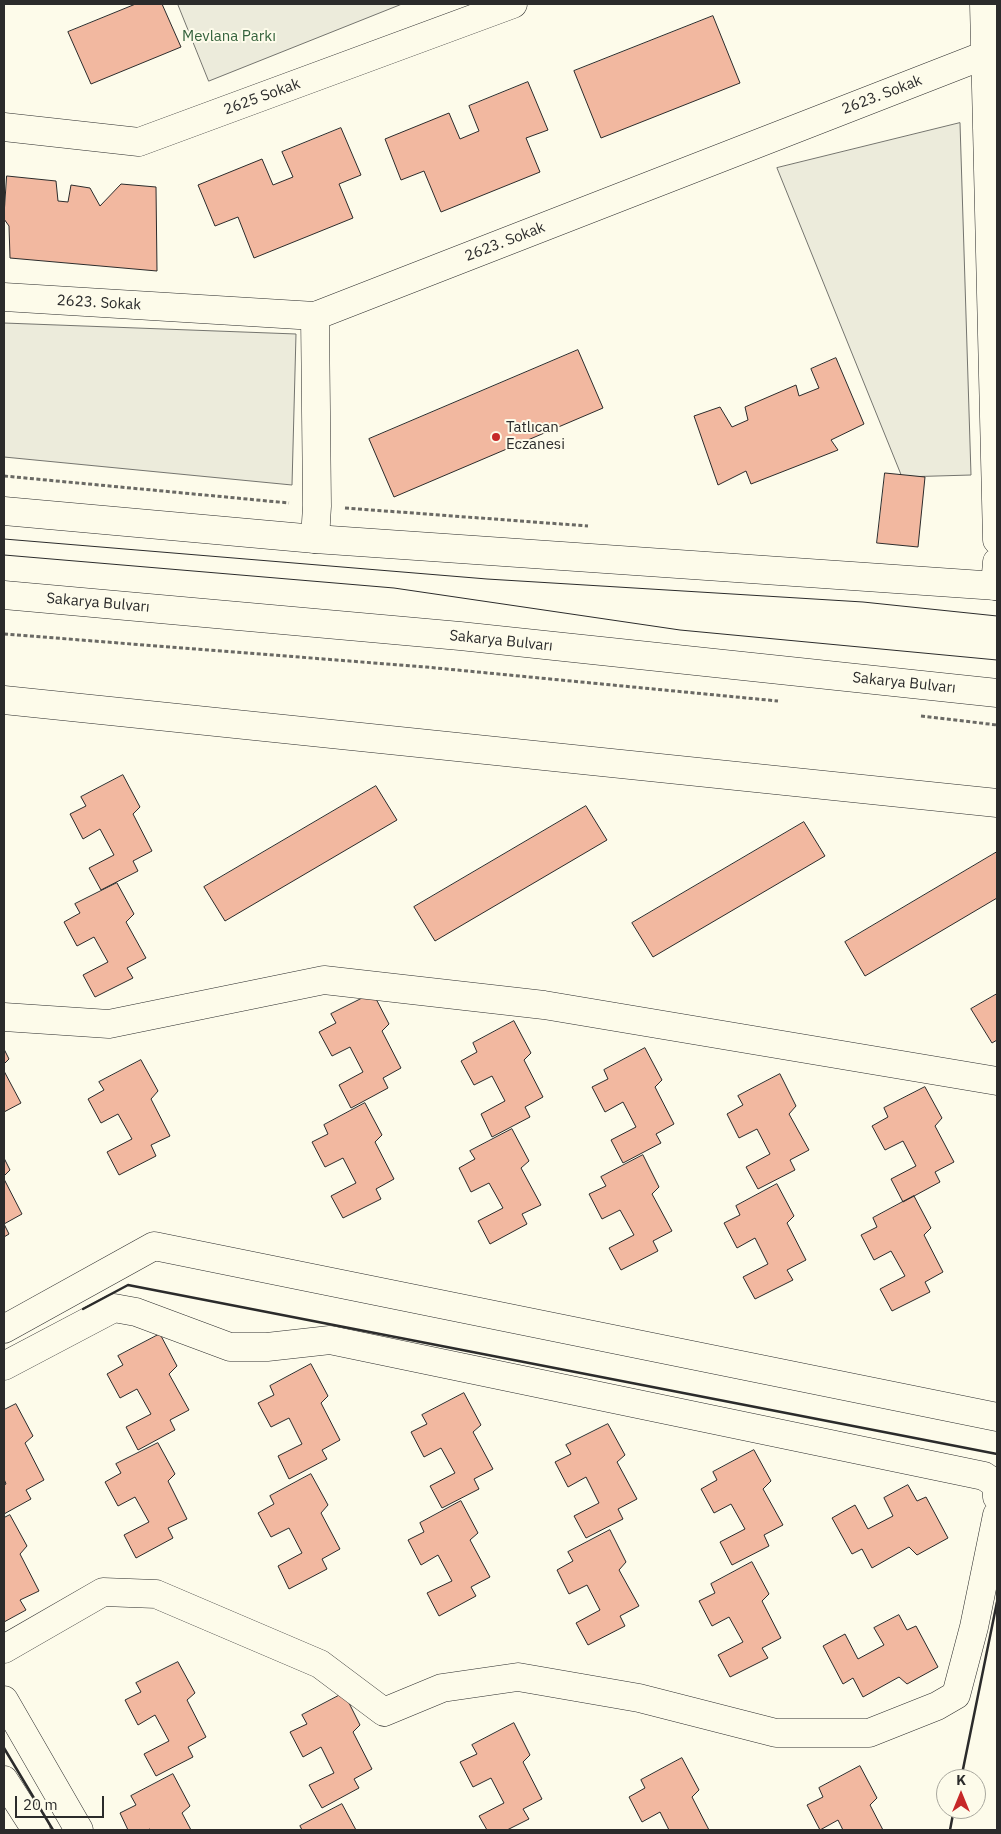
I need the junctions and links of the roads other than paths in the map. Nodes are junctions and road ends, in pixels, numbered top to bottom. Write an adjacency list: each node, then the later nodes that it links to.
1 (513, 4): 4 (street, 2625 Sokak)
2 (984, 4): 3 (street)
3 (986, 55): 6 (street, 2623. Sokak); 9 (street)
4 (4, 127)
5 (4, 297): 6 (street, 2623. Sokak)
6 (315, 316): 8 (street)
7 (4, 511): 8 (street)
8 (315, 538): 10 (street)
9 (997, 540)
10 (996, 578)
11 (4, 595): 12 (street, Sakarya Bulvarı)
12 (997, 693)
13 (4, 700): 14 (street)
14 (997, 803)
15 (4, 1017): 16 (street)
16 (997, 1081)
17 (4, 1329): 19 (street)
18 (4, 1366): 20 (street)
19 (997, 1417)
20 (997, 1497)
21 (997, 1515): 22 (street)
22 (4, 1649)
23 (4, 1700): 26 (street)
24 (4, 1780): 25 (street)
25 (36, 1830)
26 (79, 1830)

